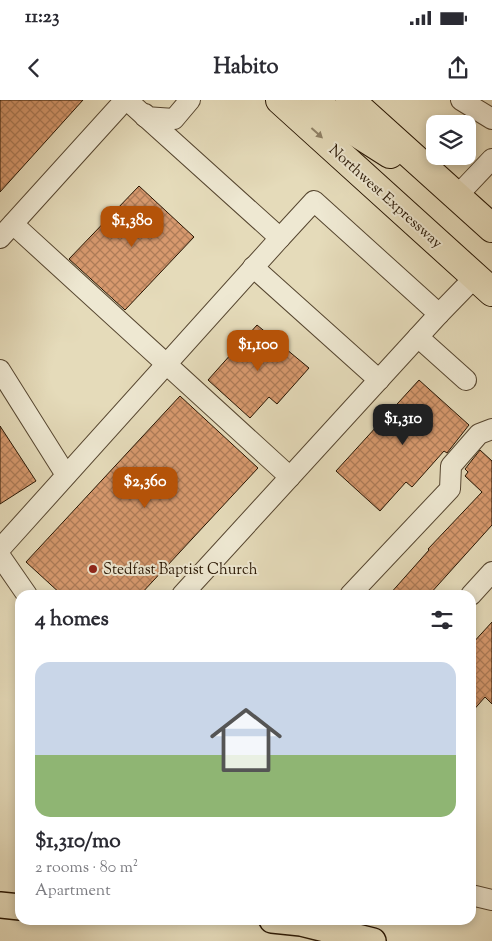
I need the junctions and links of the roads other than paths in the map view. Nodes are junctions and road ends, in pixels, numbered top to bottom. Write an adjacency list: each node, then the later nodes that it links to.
1 (126, 100): 7 (lane); 12 (lane)
2 (190, 100): 7 (lane)
3 (280, 100): 15 (highway, Northwest Expressway, one-way to 15)
4 (315, 100): 10 (highway)
5 (350, 100): 10 (highway)
6 (461, 100): 8 (lane)
7 (143, 109): 13 (lane)
8 (492, 120)
9 (492, 159): 10 (lane)
10 (456, 197): 11 (highway)
11 (492, 228)
12 (6, 231): 18 (lane)
13 (280, 238): 14 (lane); 16 (lane)
14 (253, 267): 18 (lane); 20 (lane)
15 (486, 286): 16 (lane)
16 (439, 314): 17 (lane)
17 (418, 337): 20 (lane); 21 (lane)
18 (167, 363): 23 (lane); 24 (lane)
19 (0, 370): 23 (lane)
20 (379, 380): 24 (lane)
21 (466, 380)
22 (492, 429): 30 (lane)
23 (66, 475): 25 (lane)
24 (290, 478): 29 (lane)
25 (0, 549)
26 (0, 556): 28 (lane)
27 (492, 572): 31 (lane)
28 (24, 590)
29 (187, 590)
30 (355, 590)
31 (476, 590)
32 (476, 896): 33 (lane)
33 (492, 900)
34 (0, 905): 35 (main road)
35 (15, 906)
36 (308, 925): 37 (main road)
37 (373, 941)

